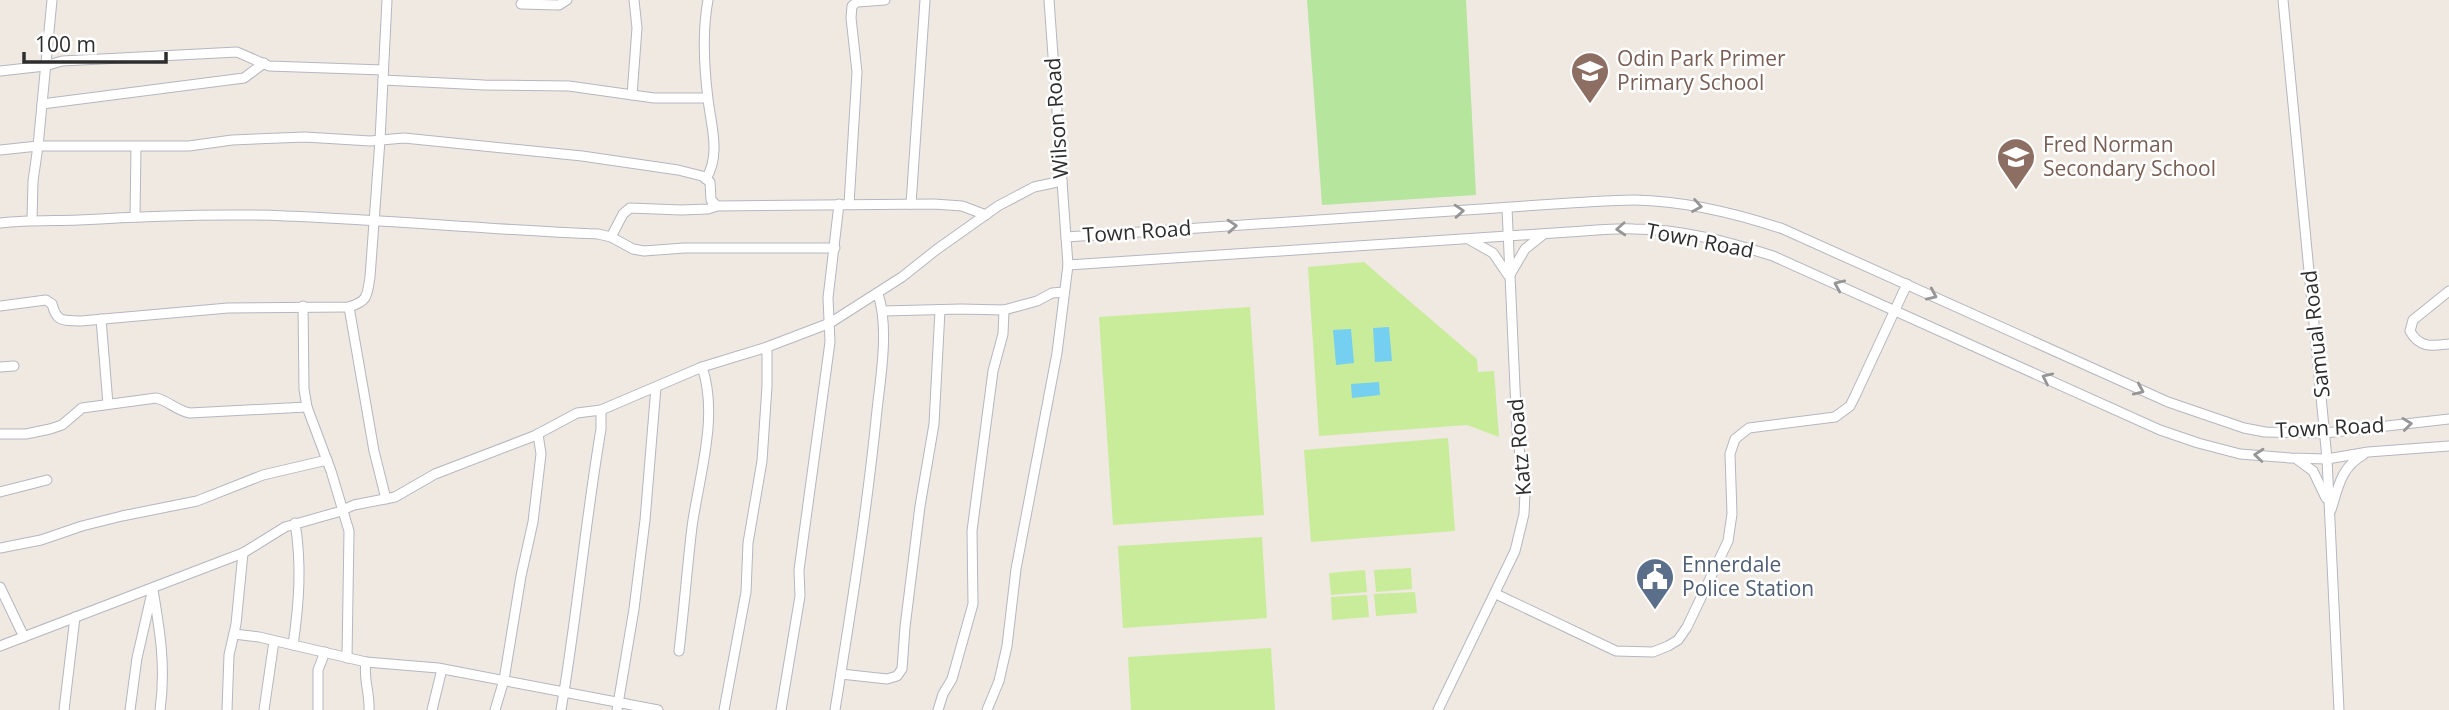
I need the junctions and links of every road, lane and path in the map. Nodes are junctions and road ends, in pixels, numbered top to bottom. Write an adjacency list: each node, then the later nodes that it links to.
1 (52, 0): 12 (street)
2 (387, 0): 14 (street)
3 (566, 0): 10 (street)
4 (634, 0): 15 (street)
5 (708, 0): 16 (street)
6 (885, 0): 24 (street)
7 (925, 0): 25 (street)
8 (1049, 0): 23 (street, Wilson Road)
9 (2283, 0): 64 (street, Samual Road)
10 (521, 5)
11 (264, 63): 12 (street); 14 (street); 17 (street)
12 (45, 66): 13 (street); 17 (street)
13 (0, 71)
14 (383, 75): 15 (street); 18 (street)
15 (632, 95): 16 (street)
16 (708, 98): 22 (street)
17 (42, 104): 19 (street)
18 (380, 140): 20 (street); 22 (street); 31 (street)
19 (38, 146): 20 (street); 21 (street); 30 (street)
20 (136, 147): 29 (street)
21 (0, 150)
22 (706, 179): 26 (street)
23 (1062, 181): 28 (street); 36 (street, Wilson Road)
24 (844, 204): 25 (street); 26 (street); 38 (street)
25 (911, 204): 28 (street)
26 (717, 206): 35 (street)
27 (1507, 208): 34 (street, Katz Road); 36 (street, Town Road, one-way to 27); 41 (street, Town Road, one-way to 41)
28 (986, 215): 44 (street)
29 (135, 217): 30 (street); 31 (street)
30 (32, 219): 32 (street)
31 (374, 222): 35 (street); 47 (street)
32 (0, 223)
33 (1546, 233): 34 (street, Town Road); 40 (street); 50 (street, Town Road, one-way to 33)
34 (1508, 236): 37 (street, Town Road); 40 (street, Katz Road)
35 (611, 237): 38 (street)
36 (1066, 237): 39 (street, Town Road)
37 (1466, 239): 39 (street, Town Road); 40 (street)
38 (835, 248): 53 (street)
39 (1068, 265): 42 (street)
40 (1509, 279): 83 (street, Katz Road)
41 (1907, 284): 50 (street); 64 (street, Town Road, one-way to 64)
42 (1064, 292): 49 (street); 114 (street)
43 (2449, 292): 54 (street)
44 (878, 294): 51 (street); 53 (street)
45 (0, 306): 52 (street)
46 (303, 306): 47 (street); 52 (street); 61 (street)
47 (349, 307): 74 (street)
48 (940, 310): 49 (street); 51 (street); 95 (street)
49 (1004, 310): 113 (street)
50 (1895, 310): 69 (street, Town Road, one-way to 50); 83 (street)
51 (884, 311): 95 (street)
52 (101, 319): 60 (street)
53 (830, 323): 55 (street); 111 (street)
54 (2449, 344)
55 (767, 347): 58 (street); 110 (street)
56 (14, 366): 57 (street)
57 (0, 367)
58 (702, 367): 59 (street); 91 (street)
59 (656, 387): 62 (street); 98 (street)
60 (108, 404): 61 (street); 65 (street)
61 (307, 407): 71 (street)
62 (601, 410): 66 (street); 97 (street)
63 (2449, 419): 64 (street, Town Road, one-way to 63)
64 (2325, 433): 70 (street, Samual Road)
65 (0, 434)
66 (538, 434): 74 (street); 96 (street)
67 (2449, 446): 68 (street, Town Road)
68 (2368, 452): 70 (street, Town Road); 77 (street)
69 (2290, 458): 70 (street, Town Road); 75 (street)
70 (2328, 459): 75 (street, Samual Road)
71 (327, 460): 76 (street); 79 (street)
72 (47, 480): 73 (street)
73 (0, 492)
74 (386, 499): 76 (street)
75 (2328, 503): 77 (street, Samual Road)
76 (343, 509): 78 (street); 92 (street)
77 (2329, 514): 116 (street, Samual Road)
78 (295, 523): 80 (street); 88 (street)
79 (0, 548)
80 (243, 553): 82 (street); 85 (street)
81 (0, 587): 86 (street)
82 (153, 588): 84 (street); 100 (street); 101 (street)
83 (1496, 594): 115 (street, Katz Road)
84 (75, 617): 86 (street); 99 (street)
85 (234, 634): 87 (street); 102 (street)
86 (24, 637): 89 (street)
87 (274, 640): 88 (street); 103 (street)
88 (293, 645): 90 (street)
89 (0, 646)
90 (325, 652): 92 (street); 104 (street)
91 (679, 652)
92 (347, 658): 93 (street)
93 (366, 662): 94 (street); 105 (street)
94 (442, 669): 96 (street); 106 (street)
95 (841, 674): 112 (street)
96 (504, 680): 97 (street); 107 (street)
97 (564, 691): 98 (street); 108 (street)
98 (618, 706): 109 (street)
99 (64, 710)
100 (130, 710)
101 (160, 710)
102 (227, 710)
103 (264, 710)
104 (318, 710)
105 (369, 710)
106 (432, 710)
107 (495, 710)
108 (561, 710)
109 (658, 710)
110 (724, 710)
111 (781, 710)
112 (835, 710)
113 (938, 710)
114 (987, 710)
115 (1438, 710)
116 (2339, 710)

